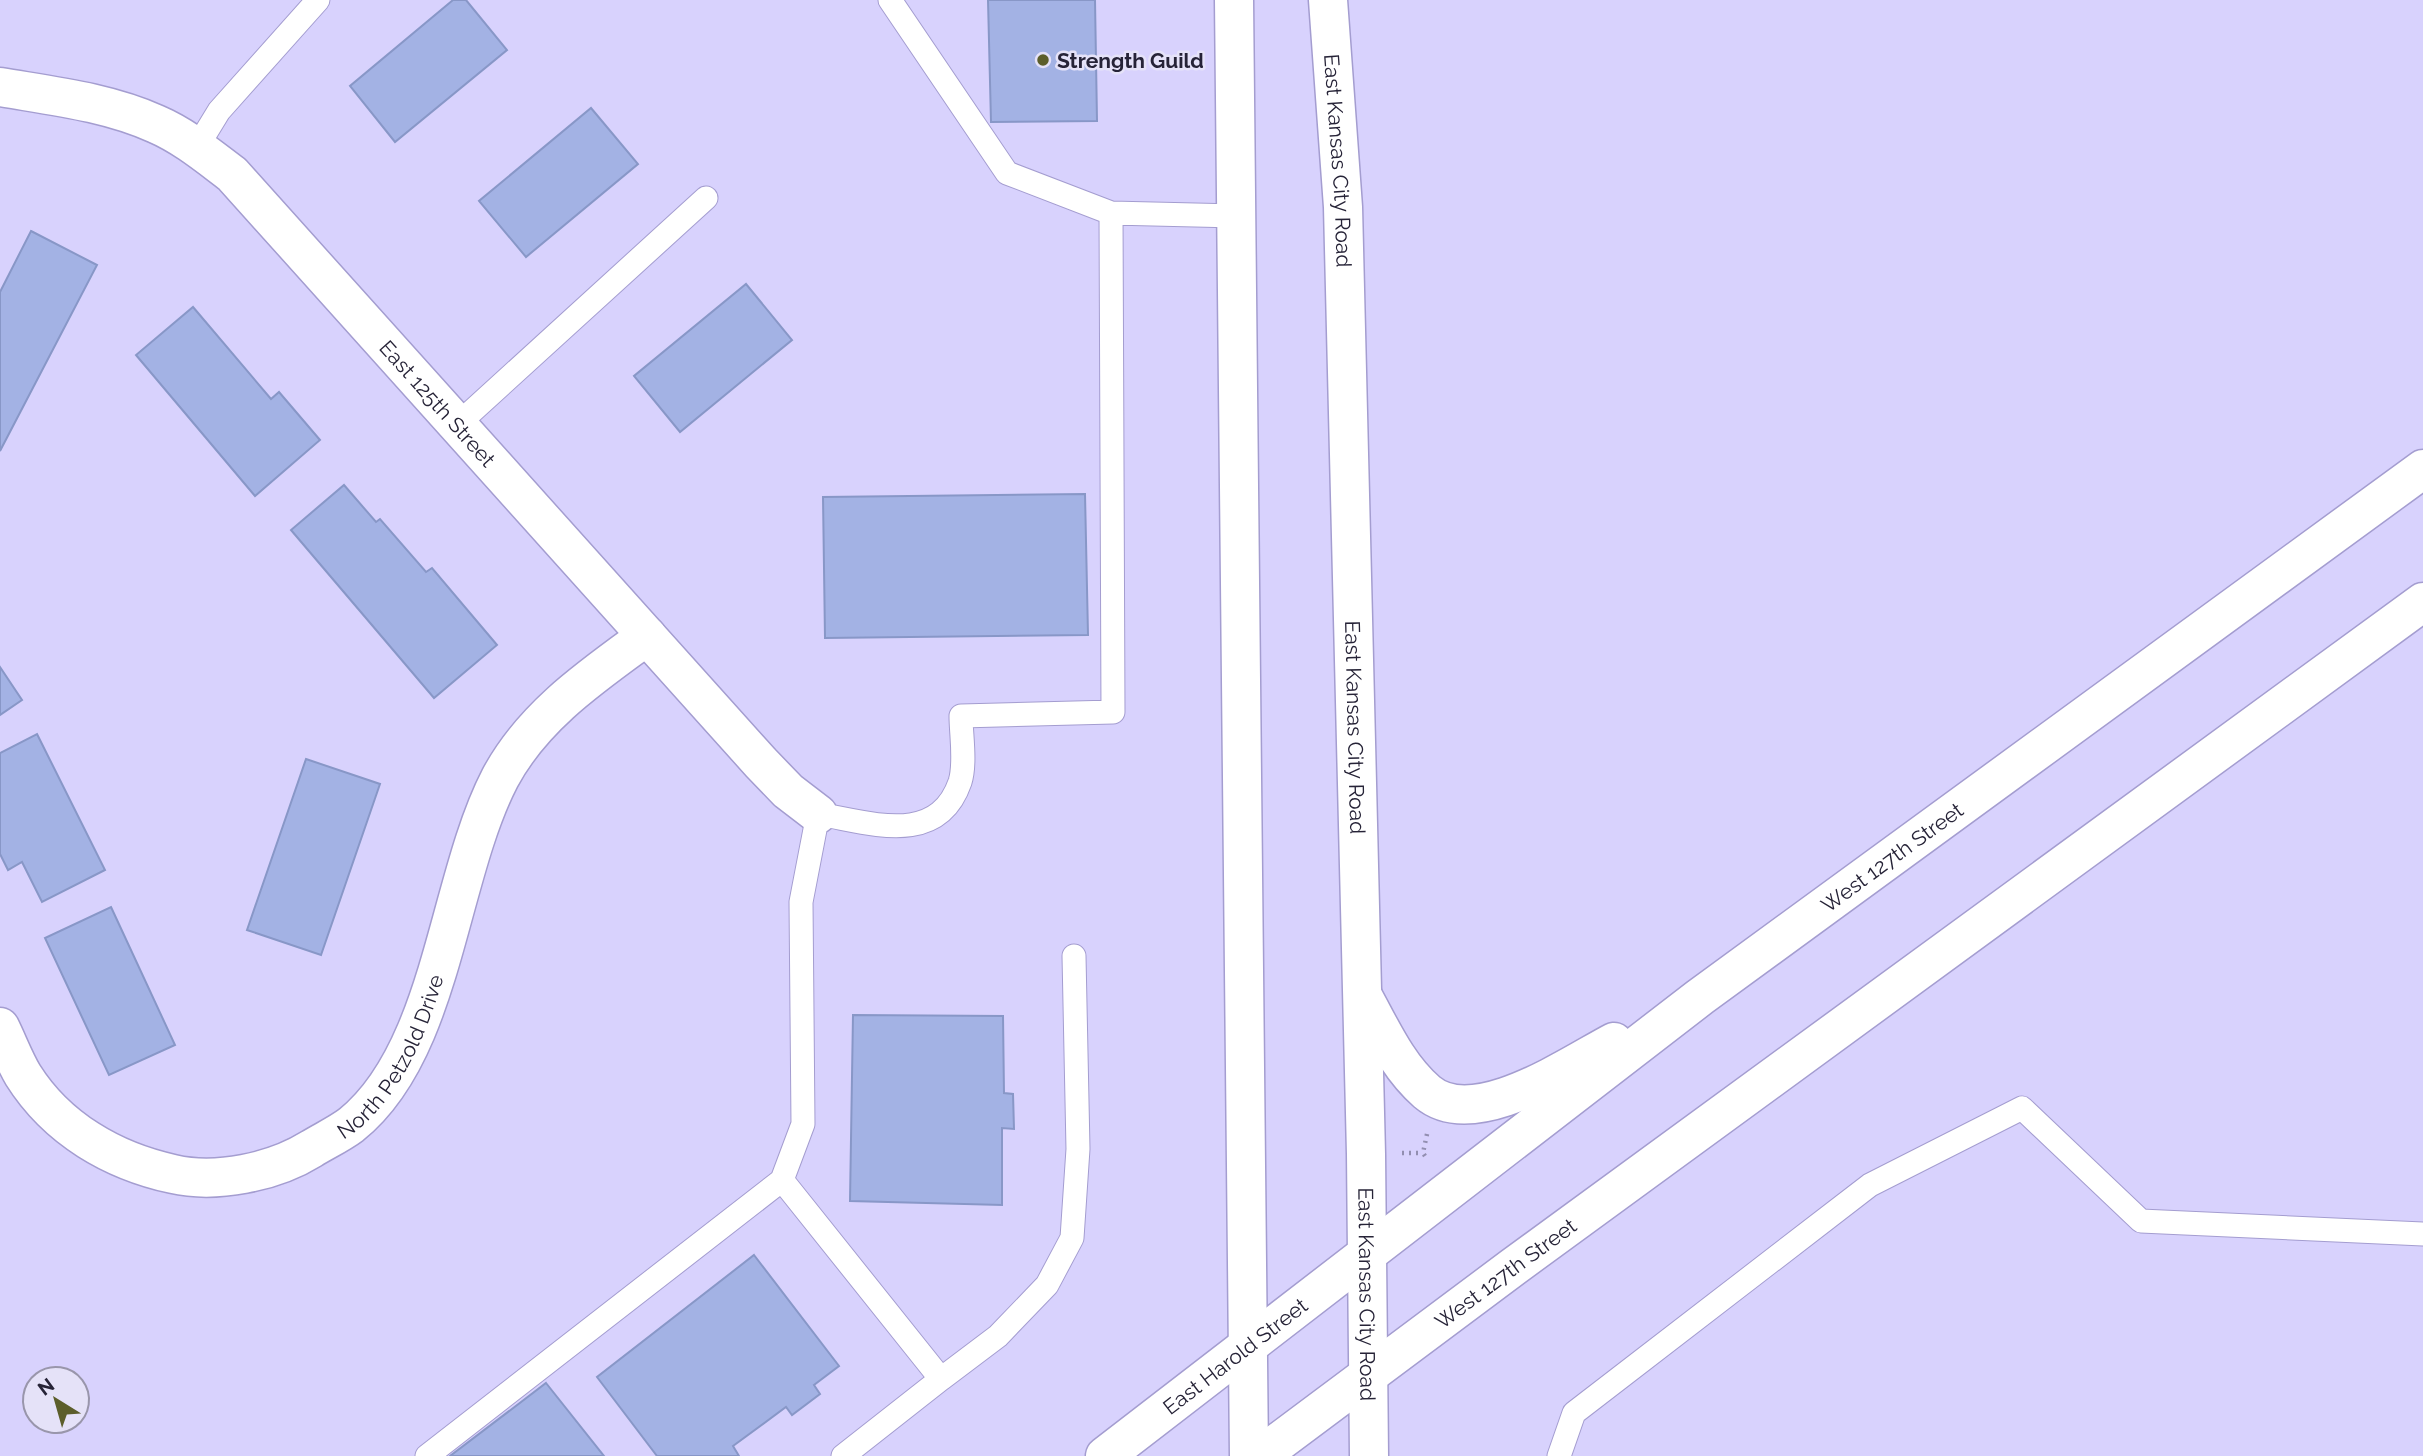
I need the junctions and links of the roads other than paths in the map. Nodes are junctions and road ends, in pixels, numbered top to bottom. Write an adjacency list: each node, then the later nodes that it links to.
1 (318, 0): 6 (lane)
2 (890, 0): 8 (lane)
3 (1234, 0): 9 (main road)
4 (1328, 0): 16 (main road, East Kansas City Road)
5 (0, 88): 6 (main road, East 125th Street)
6 (197, 147): 10 (main road, East 125th Street)
7 (706, 198): 10 (lane)
8 (1111, 213): 9 (lane); 14 (lane)
9 (1237, 216): 22 (main road)
10 (458, 424): 13 (main road, East 125th Street)
11 (2423, 469): 17 (main road, West 127th Street)
12 (2423, 602): 23 (main road, West 127th Street)
13 (647, 636): 14 (main road, East 125th Street); 18 (main road, North Petzold Drive)
14 (818, 814): 19 (lane)
15 (1074, 956): 24 (lane)
16 (1362, 995): 17 (main road); 21 (main road, East Kansas City Road)
17 (1700, 997): 21 (main road, West 127th Street)
18 (0, 1027)
19 (782, 1180): 24 (lane); 25 (lane)
20 (2423, 1234): 31 (lane)
21 (1366, 1255): 22 (main road, East Harold Street); 23 (main road, East Kansas City Road)
22 (1248, 1346): 27 (main road, East Harold Street); 28 (main road)
23 (1368, 1374): 29 (main road); 30 (main road, East Kansas City Road)
24 (941, 1379): 26 (lane)
25 (427, 1456)
26 (843, 1456)
27 (1105, 1456)
28 (1249, 1456)
29 (1260, 1456)
30 (1369, 1456)
31 (1559, 1456)

